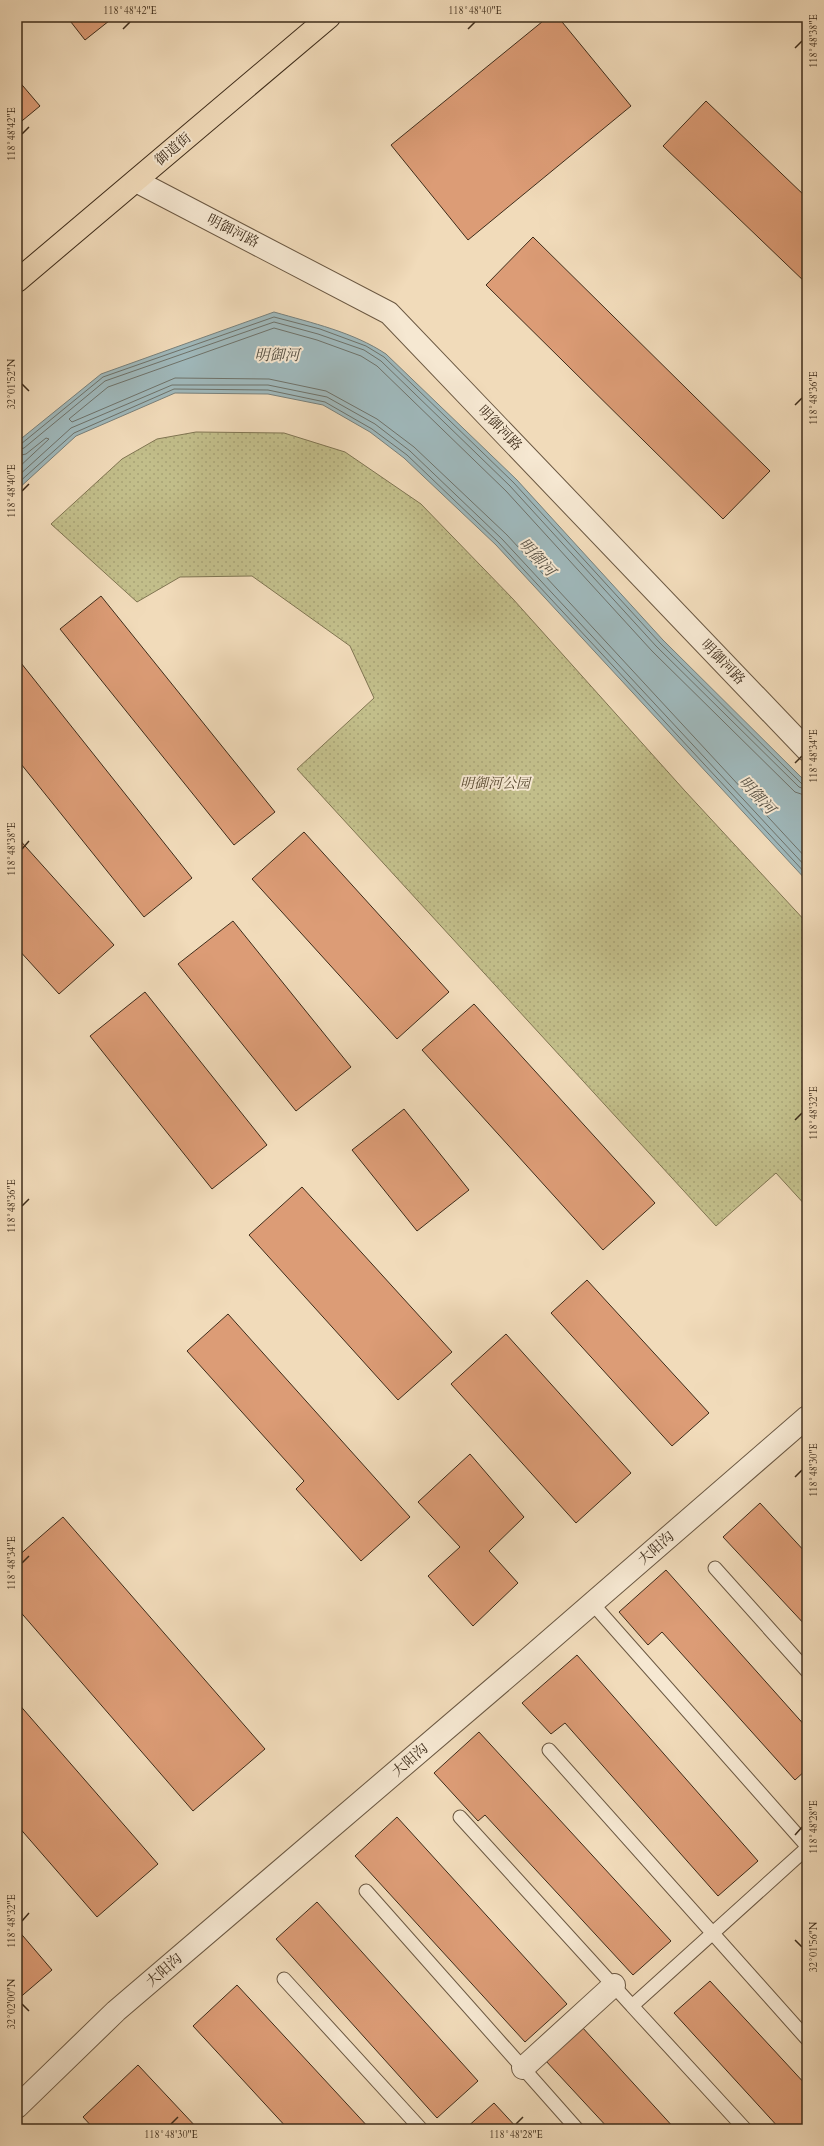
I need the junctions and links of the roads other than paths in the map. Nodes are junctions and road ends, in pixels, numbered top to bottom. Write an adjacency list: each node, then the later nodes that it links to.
1 (329, 17): 2 (main road, 御道街)
2 (136, 181): 3 (main road, 御道街); 4 (street, 明御河路)
3 (17, 281)
4 (807, 750)
5 (807, 1417): 7 (street, 大阳沟)
6 (715, 1568): 8 (lane)
7 (592, 1603): 11 (lane); 19 (street, 大阳沟)
8 (807, 1671)
9 (550, 1750): 13 (lane)
10 (460, 1817): 15 (lane)
11 (807, 1847): 13 (lane)
12 (366, 1892): 18 (lane)
13 (712, 1934): 16 (lane); 17 (lane)
14 (284, 1979): 20 (lane)
15 (614, 1986): 16 (lane); 18 (street)
16 (632, 2006): 22 (lane)
17 (807, 2039)
18 (522, 2068): 21 (lane)
19 (17, 2107)
20 (421, 2129)
21 (577, 2129)
22 (745, 2129)

